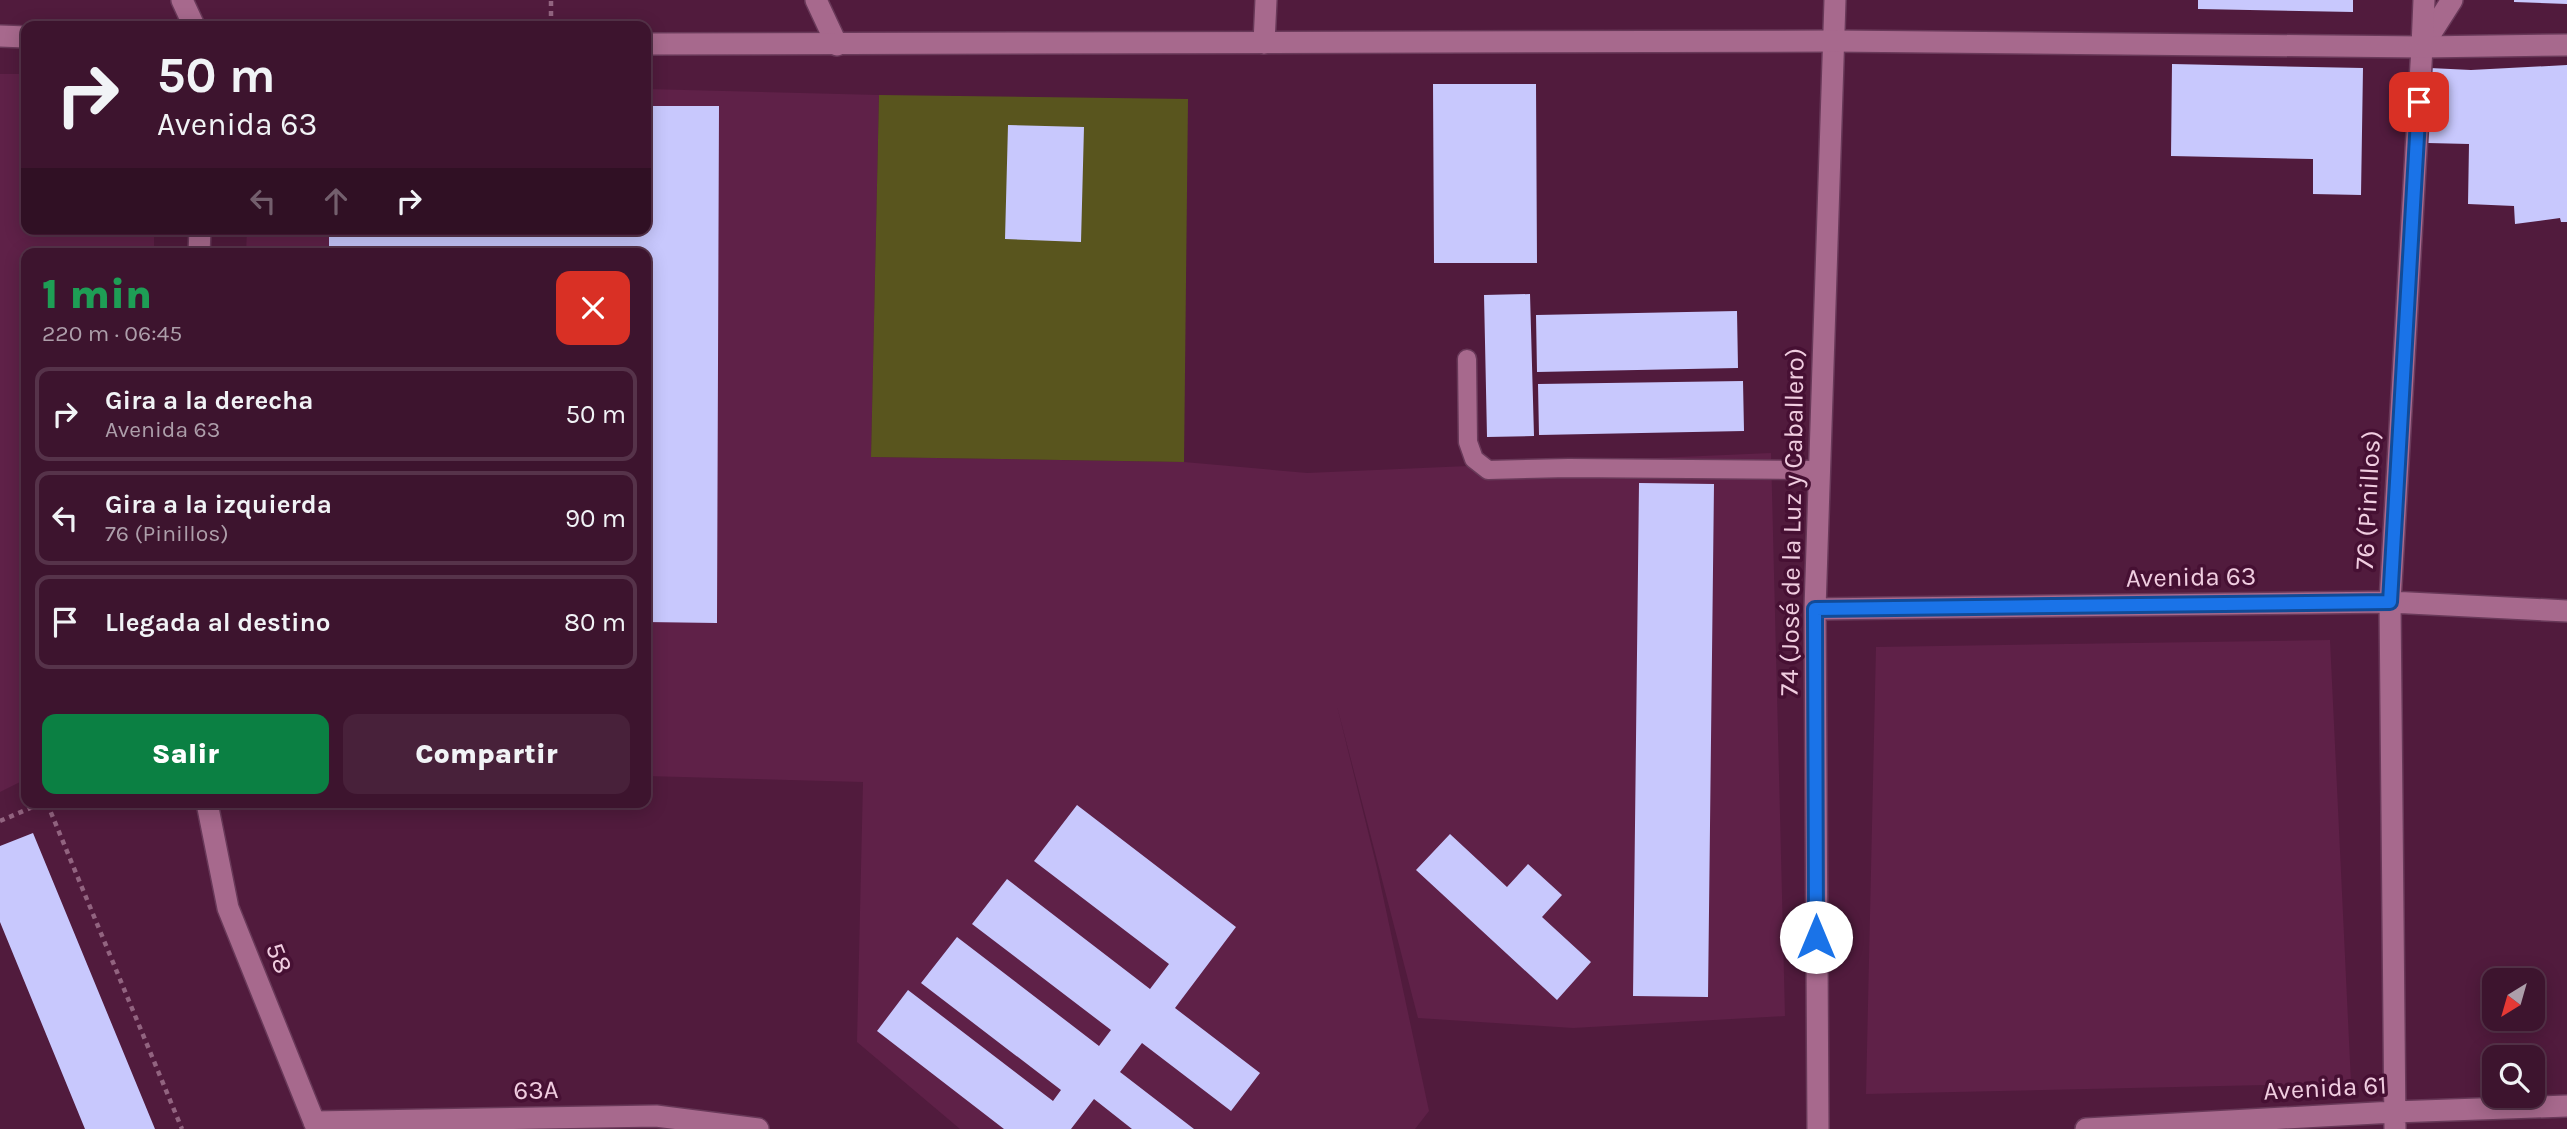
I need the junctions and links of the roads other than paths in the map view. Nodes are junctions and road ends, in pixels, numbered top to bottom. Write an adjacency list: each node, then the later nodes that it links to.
1 (182, 0): 7 (street)
2 (816, 0): 13 (street)
3 (1266, 0): 11 (street)
4 (1835, 0): 10 (street, 74 (José de la Luz y Caballero))
5 (2424, 0): 15 (street, 76 (Pinillos))
6 (2452, 0): 15 (street)
7 (192, 21)
8 (0, 36): 9 (street)
9 (21, 37)
10 (1833, 41): 11 (street); 15 (street); 17 (street, 74 (José de la Luz y Caballero))
11 (1264, 43): 13 (street)
12 (651, 44): 13 (street)
13 (837, 45)
14 (2567, 45): 15 (street)
15 (2422, 47): 18 (street, 76 (Pinillos))
16 (1467, 359): 17 (lane)
17 (1820, 470): 19 (street, 74 (José de la Luz y Caballero))
18 (2390, 602): 19 (street, Avenida 63); 20 (street, Avenida 63); 23 (street, 76 (Pinillos))
19 (1815, 609): 27 (street, 74 (José de la Luz y Caballero))
20 (2567, 611)
21 (208, 808): 25 (street, 58)
22 (2567, 1106): 23 (street, Avenida 61)
23 (2395, 1121): 28 (street, Avenida 61)
24 (658, 1123): 25 (street, 63A); 26 (street, 63A)
25 (315, 1125)
26 (758, 1129)
27 (1818, 1129)
28 (2086, 1129)

